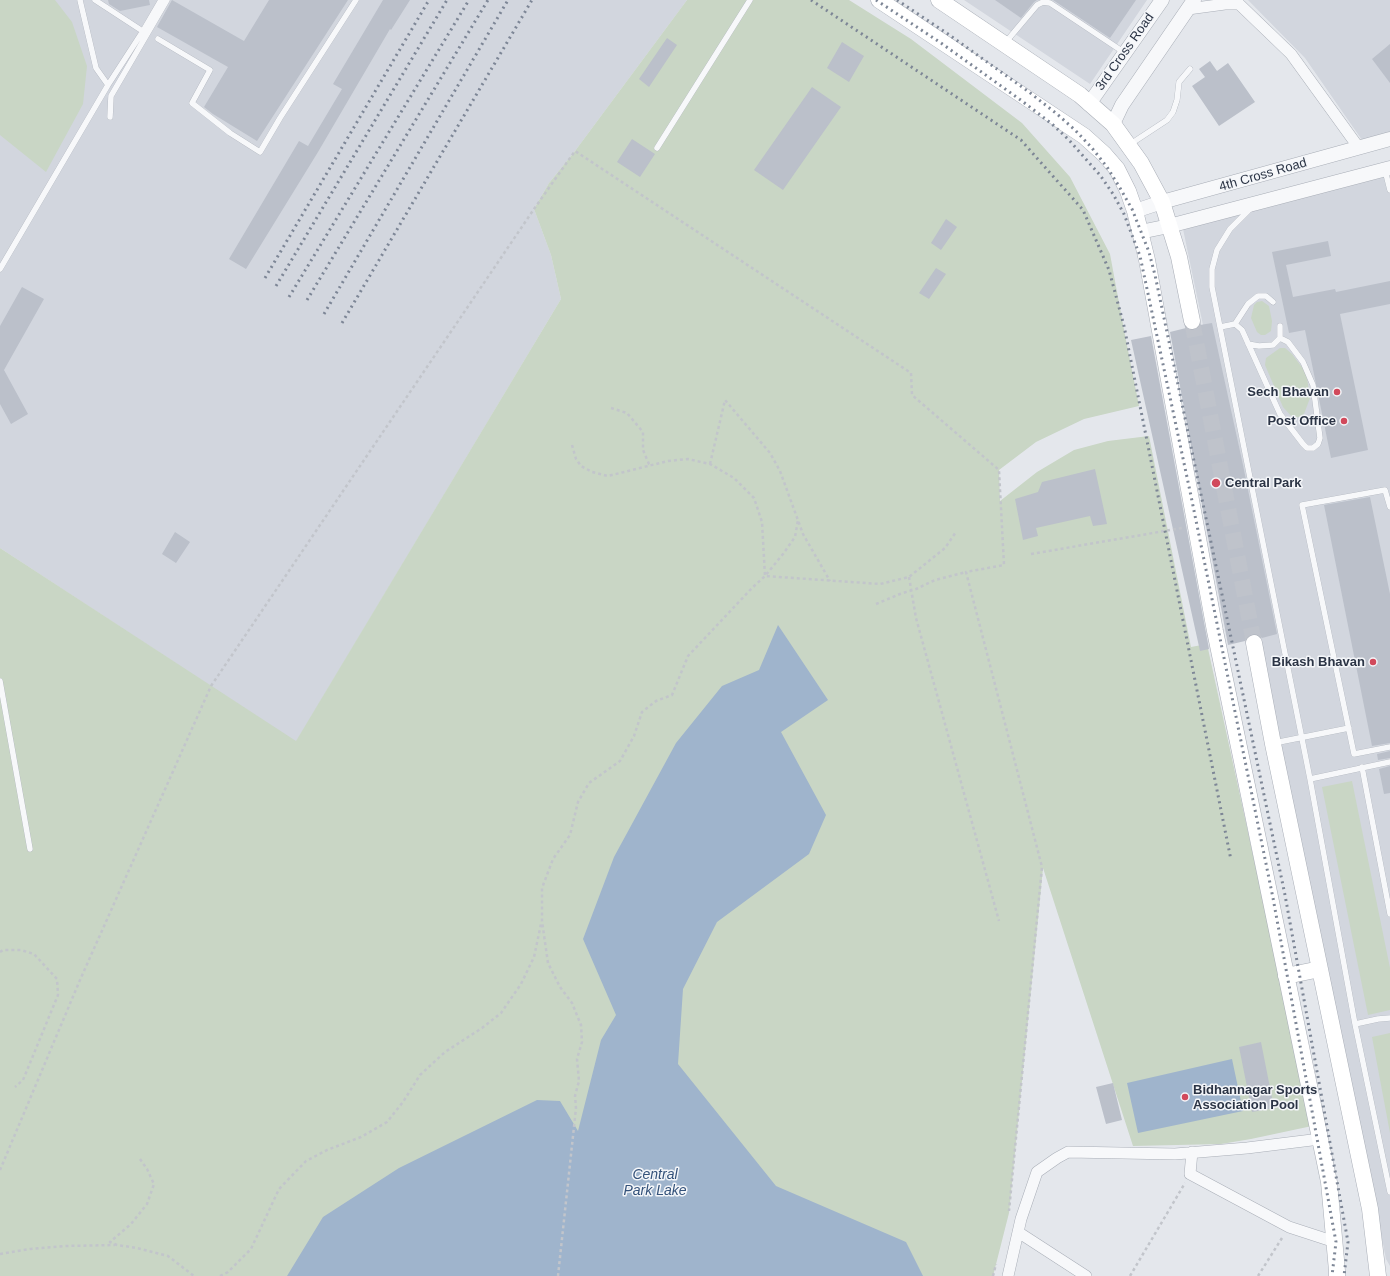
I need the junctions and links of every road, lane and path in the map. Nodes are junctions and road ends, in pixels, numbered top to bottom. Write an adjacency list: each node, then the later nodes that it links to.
1 (80, 0): 17 (lane)
2 (95, 0): 12 (lane)
3 (161, 0): 12 (lane)
4 (167, 0): 19 (lane)
5 (356, 0): 13 (lane)
6 (750, 0): 23 (lane)
7 (879, 0): 29 (main road)
8 (939, 0): 14 (main road)
9 (1162, 0): 15 (street, 3rd Cross Road)
10 (1238, 2): 11 (street); 24 (street)
11 (1191, 5): 20 (street)
12 (144, 31): 17 (lane)
13 (158, 40)
14 (1004, 44): 15 (lane); 18 (main road)
15 (1125, 53): 18 (street, 3rd Cross Road)
16 (1190, 69): 22 (lane)
17 (108, 85): 32 (lane)
18 (1089, 104): 20 (main road)
19 (110, 117)
20 (1113, 124): 22 (main road)
21 (1390, 139): 24 (street, 4th Cross Road)
22 (1129, 145): 27 (main road)
23 (657, 148)
24 (1359, 148): 27 (street, 4th Cross Road)
25 (1387, 169): 26 (lane); 28 (street)
26 (1390, 190)
27 (1162, 202): 29 (street, 4th Cross Road); 30 (main road)
28 (1256, 203): 30 (street); 37 (lane)
29 (1136, 211): 31 (main road)
30 (1169, 226): 31 (street); 34 (main road)
31 (1140, 232): 46 (main road)
32 (0, 269)
33 (1273, 302): 35 (lane)
34 (1192, 321)
35 (1235, 324): 37 (lane); 39 (lane)
36 (1280, 326): 38 (lane)
37 (1220, 327): 58 (lane)
38 (1280, 338): 39 (lane); 39 (lane)
39 (1248, 344)
40 (611, 408): 42 (path)
41 (572, 445): 42 (path)
42 (653, 464): 43 (path)
43 (710, 464): 45 (path); 50 (path)
44 (1390, 508): 57 (lane)
45 (798, 520): 50 (path); 52 (path)
46 (1196, 525): 48 (path); 70 (main road)
47 (956, 532): 51 (path)
48 (1031, 554)
49 (966, 572): 53 (path); 77 (path); 80 (path)
50 (765, 576): 52 (path); 66 (path)
51 (909, 577): 52 (path); 53 (path)
52 (830, 581)
53 (912, 590): 54 (path); 67 (path)
54 (876, 604)
55 (1254, 643): 59 (main road)
56 (0, 681): 64 (lane)
57 (1349, 728): 58 (lane); 60 (lane)
58 (1302, 738): 59 (lane); 63 (lane)
59 (1273, 744): 69 (main road)
60 (1390, 747)
61 (1390, 762): 62 (lane)
62 (1362, 767): 63 (lane); 65 (lane)
63 (1310, 779): 72 (lane)
64 (30, 849)
65 (1390, 914)
66 (542, 921): 88 (path); 89 (path)
67 (998, 922)
68 (0, 952): 73 (path)
69 (1320, 969): 70 (main road); 96 (main road)
70 (1286, 976): 74 (main road)
71 (1390, 1018): 72 (lane)
72 (1356, 1024): 79 (lane)
73 (15, 1087)
74 (1320, 1139): 75 (street); 83 (main road)
75 (1192, 1152): 78 (street); 82 (street)
76 (140, 1159): 84 (path)
77 (0, 1170)
78 (1190, 1174): 81 (street); 93 (path)
79 (1390, 1192)
80 (1009, 1213)
81 (1289, 1227): 83 (street); 94 (path)
82 (1018, 1232): 91 (street); 92 (street)
83 (1335, 1242): 95 (main road)
84 (117, 1245): 85 (path); 87 (path)
85 (0, 1254)
86 (997, 1262): 90 (path)
87 (194, 1276)
88 (220, 1276)
89 (558, 1276)
90 (993, 1276)
91 (1008, 1276)
92 (1086, 1276)
93 (1130, 1276)
94 (1258, 1276)
95 (1336, 1276)
96 (1378, 1276)

